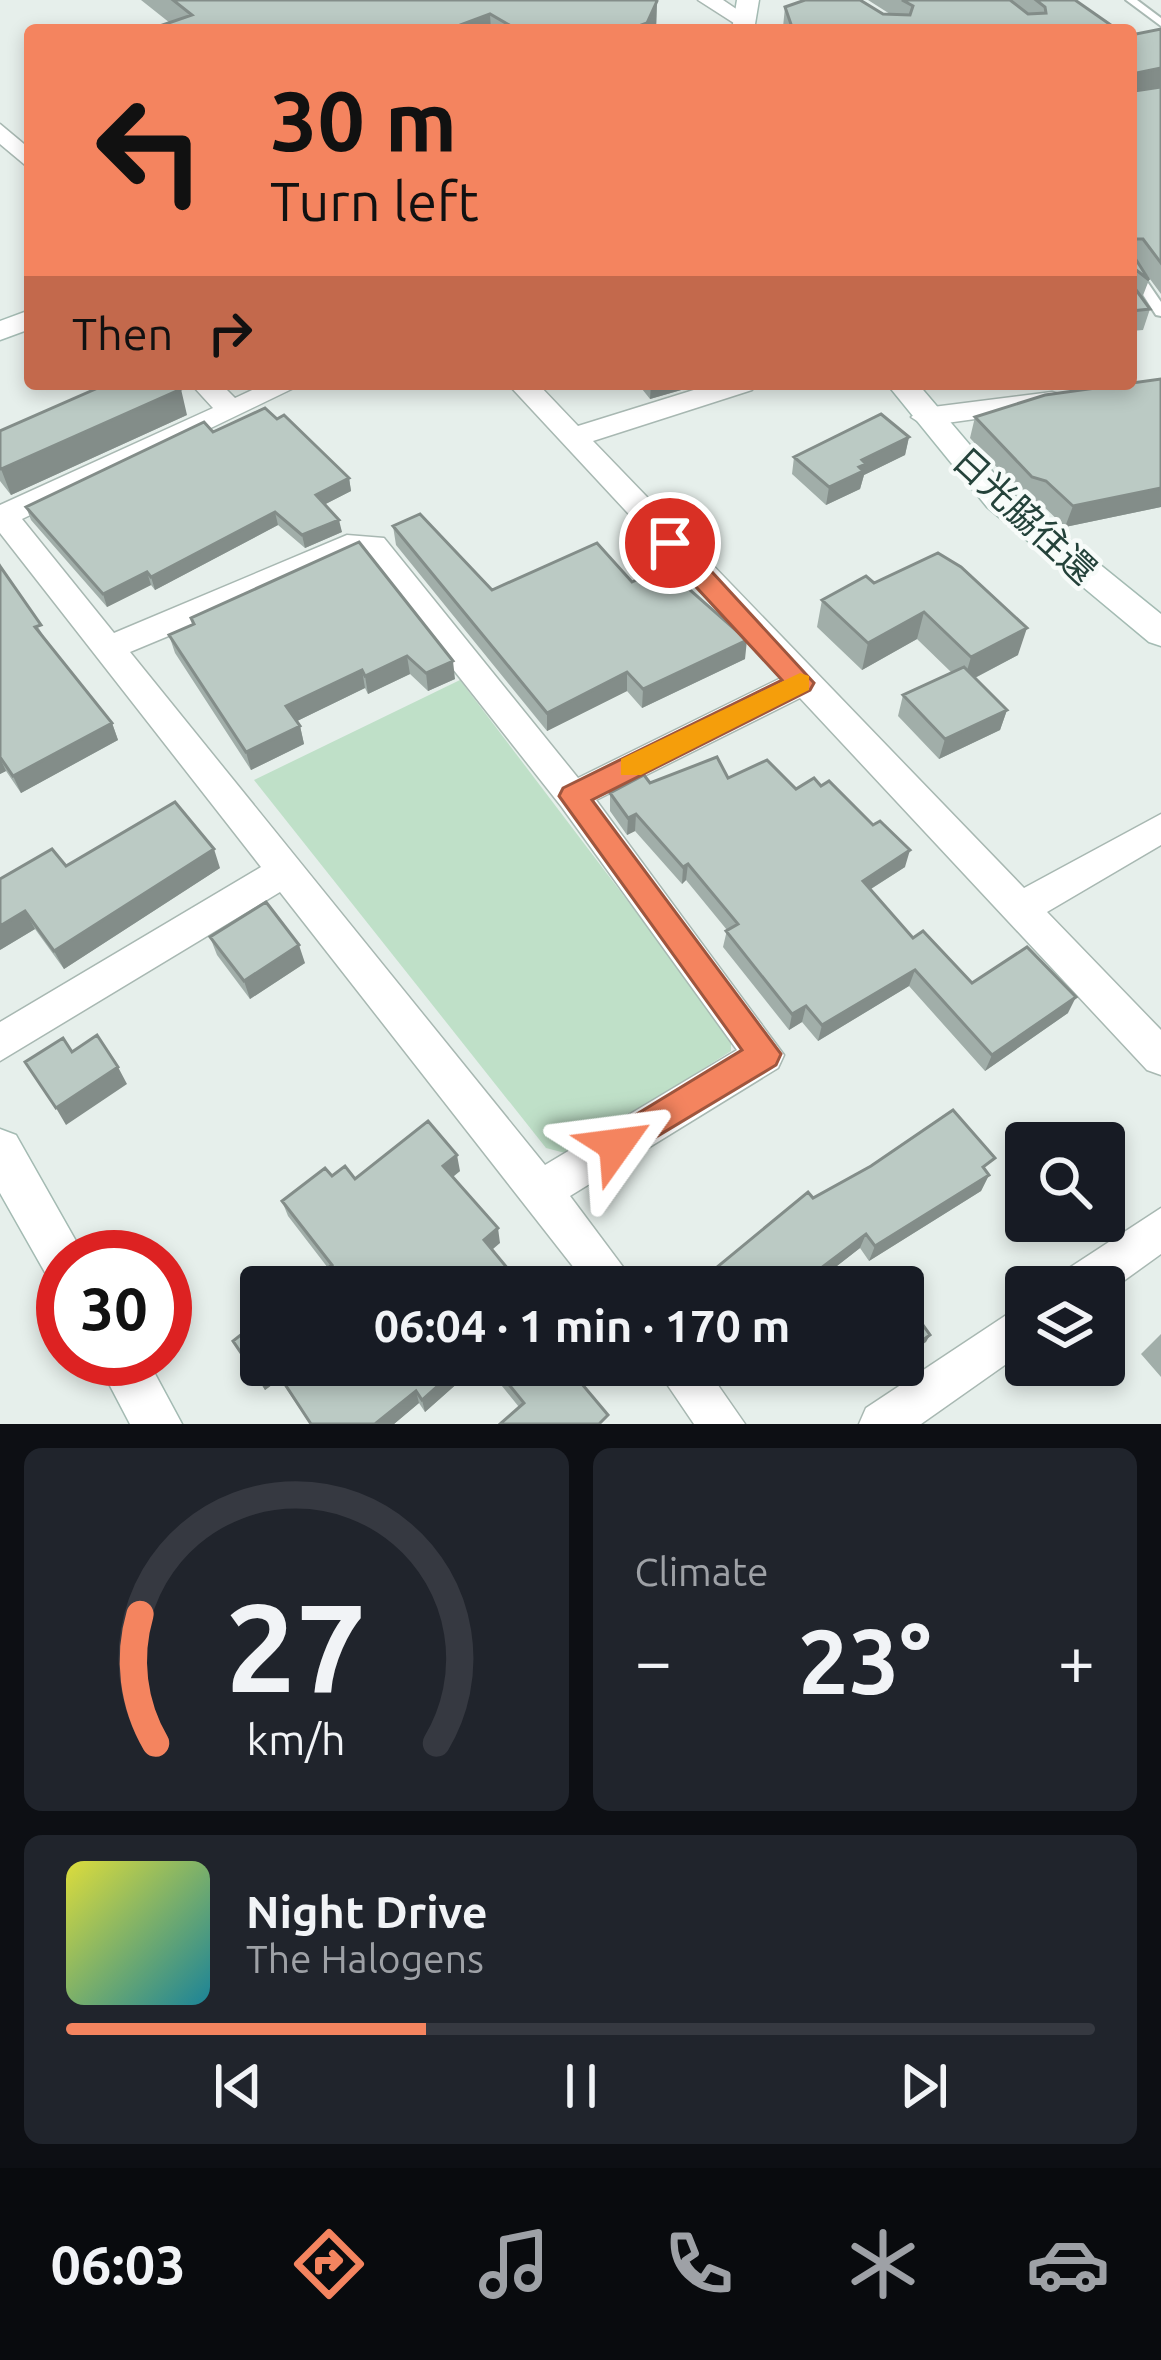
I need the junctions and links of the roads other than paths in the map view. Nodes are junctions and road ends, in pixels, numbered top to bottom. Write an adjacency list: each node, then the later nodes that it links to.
1 (708, 0): 3 (street)
2 (1132, 0): 4 (lane)
3 (745, 17)
4 (1161, 22)
5 (0, 131): 6 (street)
6 (24, 156)
7 (1153, 286): 8 (lane)
8 (1161, 311)
9 (211, 390): 15 (street)
10 (275, 390): 15 (street)
11 (528, 390): 17 (street)
12 (723, 390): 17 (street)
13 (906, 390): 16 (street, 日光脇往還)
14 (1090, 396): 16 (street)
15 (231, 410): 19 (street)
16 (925, 416): 18 (street, 日光脇往還)
17 (572, 438): 20 (street)
18 (1161, 633)
19 (109, 648): 21 (street); 23 (street)
20 (800, 683): 21 (street); 24 (street)
21 (573, 796): 28 (street)
22 (1161, 828): 24 (street)
23 (283, 872): 25 (street); 28 (street)
24 (1020, 909): 26 (street)
25 (0, 1043)
26 (1161, 1057)
27 (0, 1150): 30 (street)
28 (542, 1190): 31 (street)
29 (1161, 1229): 32 (street)
30 (46, 1230)
31 (600, 1266)
32 (1108, 1266)
33 (1005, 1339): 38 (street)
34 (135, 1386): 36 (street)
35 (692, 1386): 37 (street)
36 (157, 1424)
37 (722, 1424)
38 (882, 1424)

